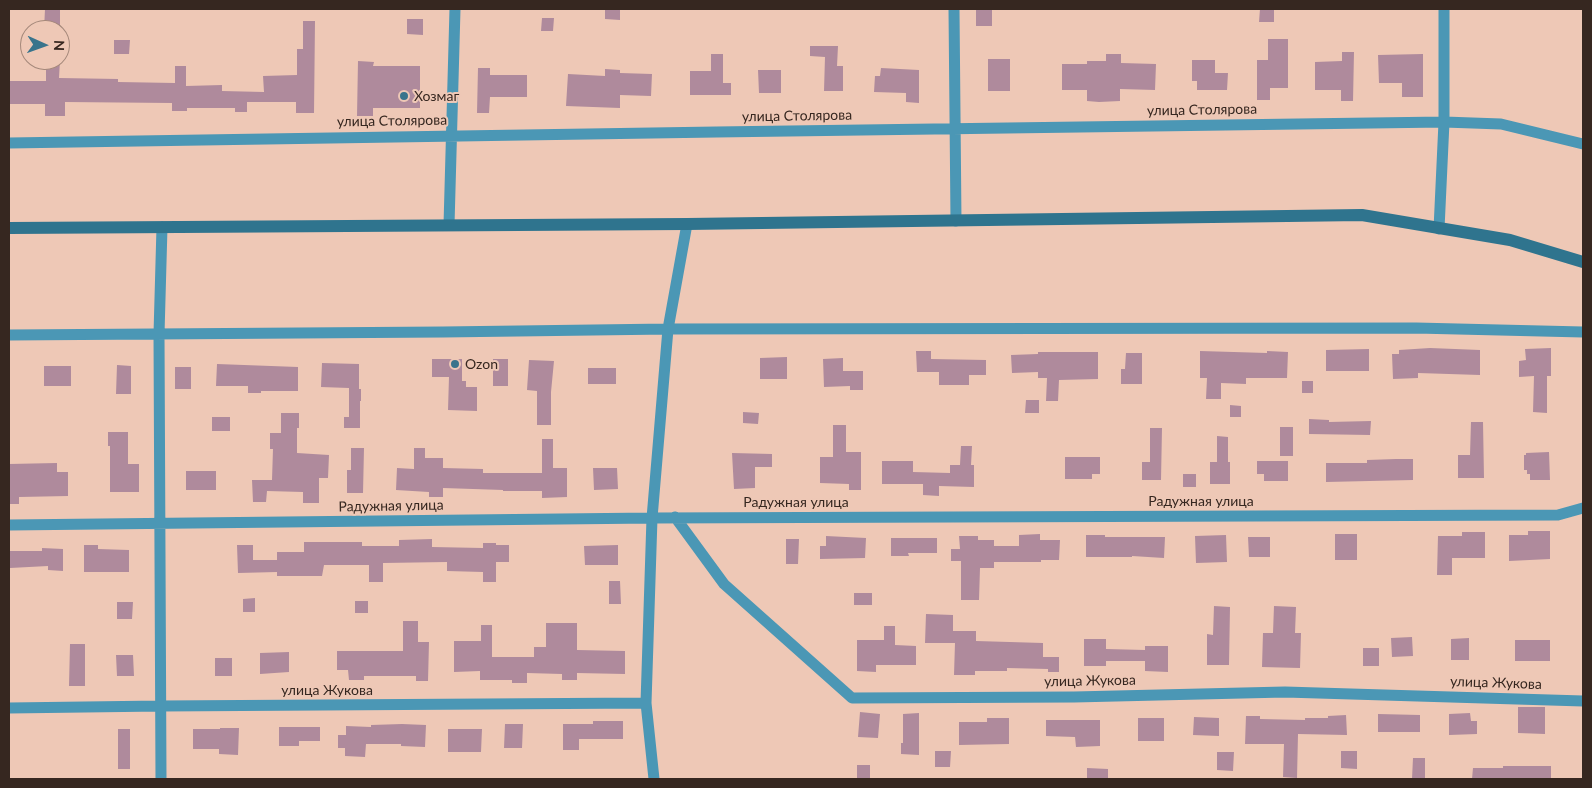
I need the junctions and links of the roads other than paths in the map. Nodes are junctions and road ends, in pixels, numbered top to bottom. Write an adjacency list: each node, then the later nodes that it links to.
1 (455, 9): 6 (street)
2 (954, 9): 5 (street)
3 (1444, 9): 4 (street)
4 (1444, 122): 5 (street, улица Столярова); 8 (street, улица Столярова); 14 (street)
5 (954, 130): 6 (street, улица Столярова); 9 (street)
6 (451, 135): 7 (street, улица Столярова); 11 (street)
7 (9, 143)
8 (1583, 144)
9 (956, 221): 10 (main road); 14 (main road)
10 (687, 224): 11 (main road); 16 (street)
11 (449, 225): 12 (main road)
12 (162, 227): 13 (main road); 18 (street)
13 (9, 228)
14 (1439, 229): 15 (main road)
15 (1583, 262)
16 (668, 328): 17 (street); 18 (street); 21 (street)
17 (1583, 332)
18 (159, 334): 19 (street); 23 (street)
19 (9, 335)
20 (1583, 508): 22 (street, Радужная улица)
21 (652, 518): 22 (street, Радужная улица); 23 (street, Радужная улица); 26 (street)
22 (675, 518): 25 (street, улица Жукова)
23 (160, 524): 24 (street, Радужная улица); 27 (street)
24 (9, 525)
25 (1583, 701)
26 (646, 703): 27 (street, улица Жукова); 30 (street)
27 (161, 706): 28 (street, улица Жукова); 29 (street)
28 (9, 708)
29 (161, 779)
30 (654, 779)

